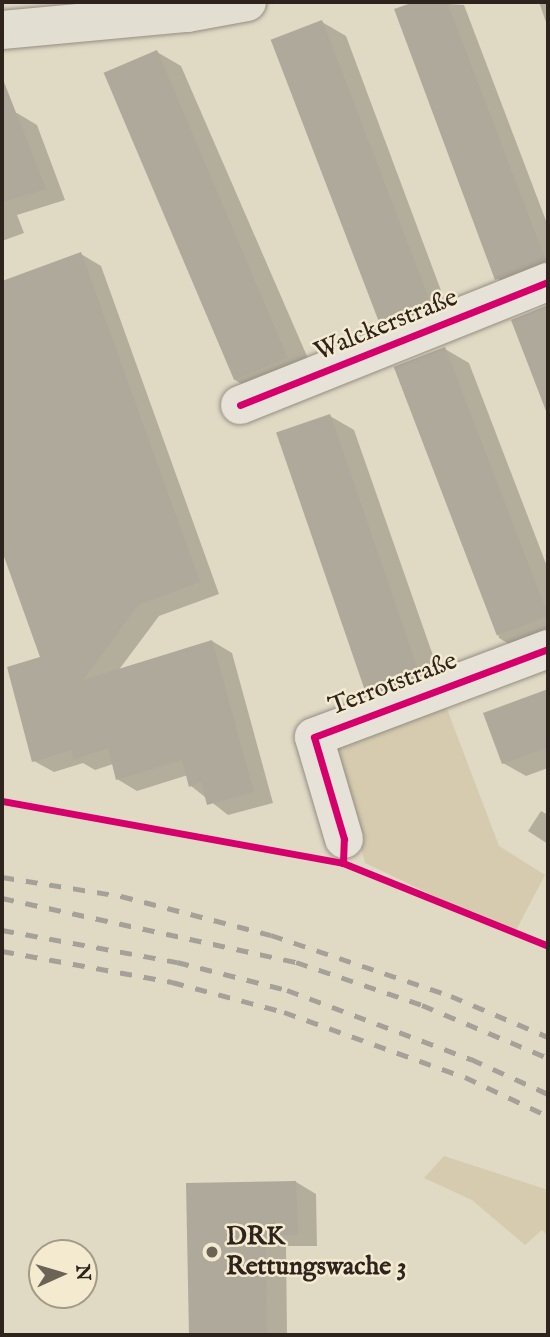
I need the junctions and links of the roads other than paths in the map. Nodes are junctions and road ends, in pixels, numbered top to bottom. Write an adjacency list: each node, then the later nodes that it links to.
1 (247, 2): 2 (main road)
2 (2, 30)
3 (548, 282): 4 (street, Walckerstraße)
4 (240, 405)
5 (548, 649): 6 (street, Terrotstraße)
6 (344, 839)

